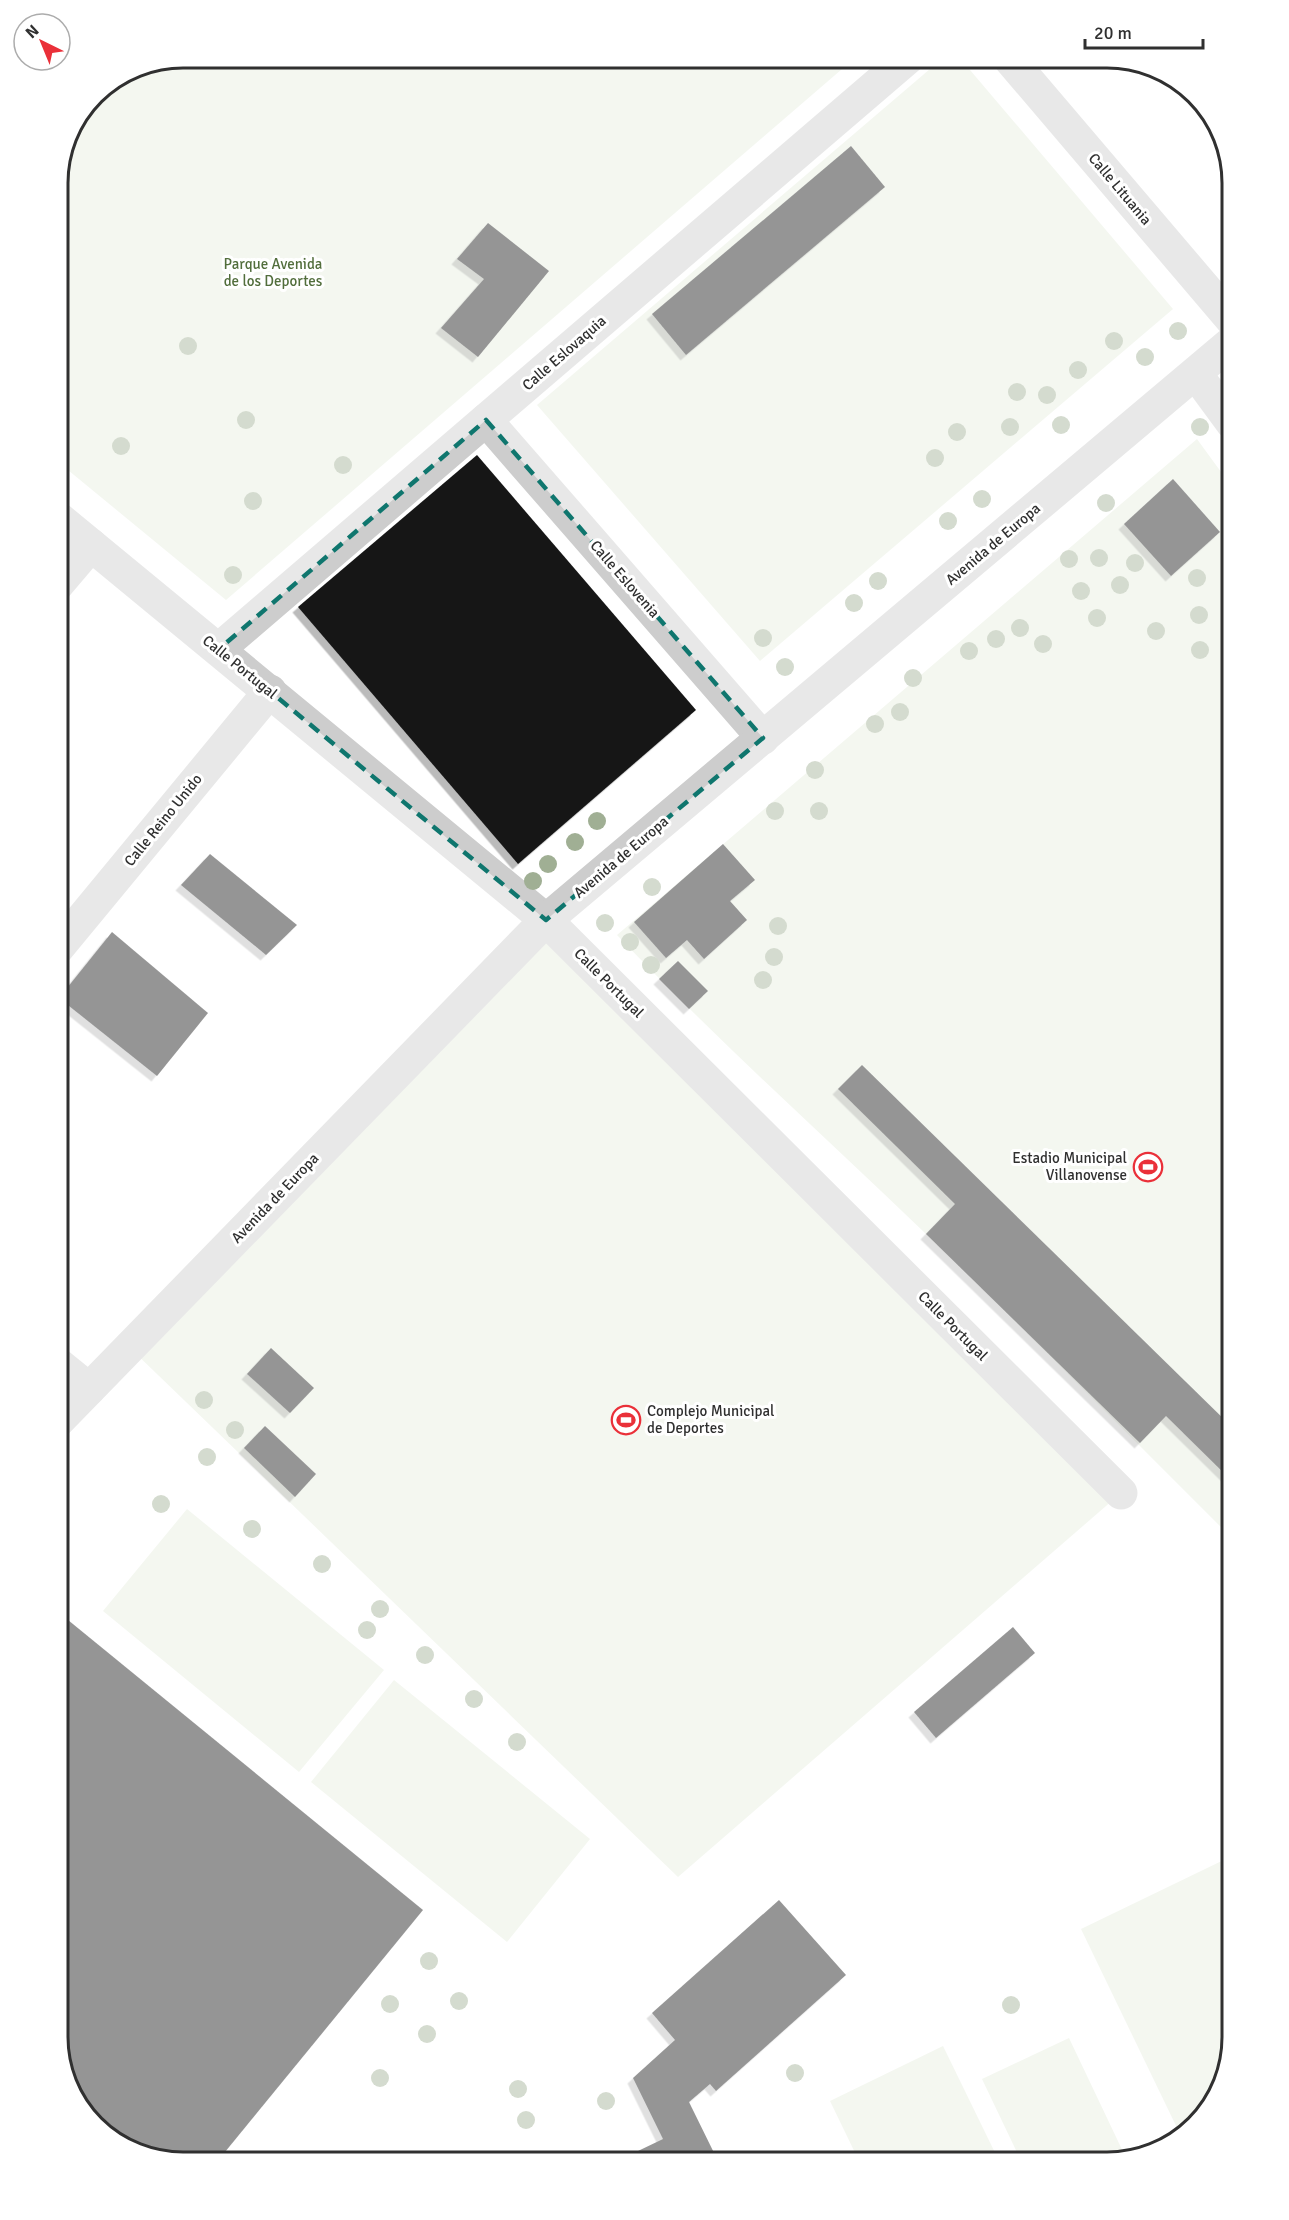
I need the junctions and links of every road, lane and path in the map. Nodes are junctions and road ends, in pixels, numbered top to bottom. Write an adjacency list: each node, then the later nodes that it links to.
1 (896, 68): 7 (street, Calle Eslovaquia)
2 (1017, 68): 3 (street, Calle Lituania)
3 (1222, 308)
4 (1222, 351): 5 (street, Avenida de Europa)
5 (1196, 374): 6 (street); 13 (street, Avenida de Europa)
6 (1222, 409)
7 (486, 420): 11 (street, Calle Eslovaquia); 13 (street, Calle Eslovenia)
8 (68, 526): 9 (street, Calle Portugal)
9 (91, 545): 10 (street); 11 (street, Calle Portugal)
10 (68, 572)
11 (219, 649): 12 (street, Calle Portugal)
12 (270, 691): 14 (street, Calle Portugal); 15 (street, Calle Reino Unido)
13 (763, 738): 14 (street, Avenida de Europa)
14 (546, 920): 17 (street, Avenida de Europa); 19 (street, Calle Portugal)
15 (68, 937)
16 (68, 1372): 17 (street)
17 (89, 1389): 18 (street, Avenida de Europa)
18 (68, 1411)
19 (1121, 1493)

